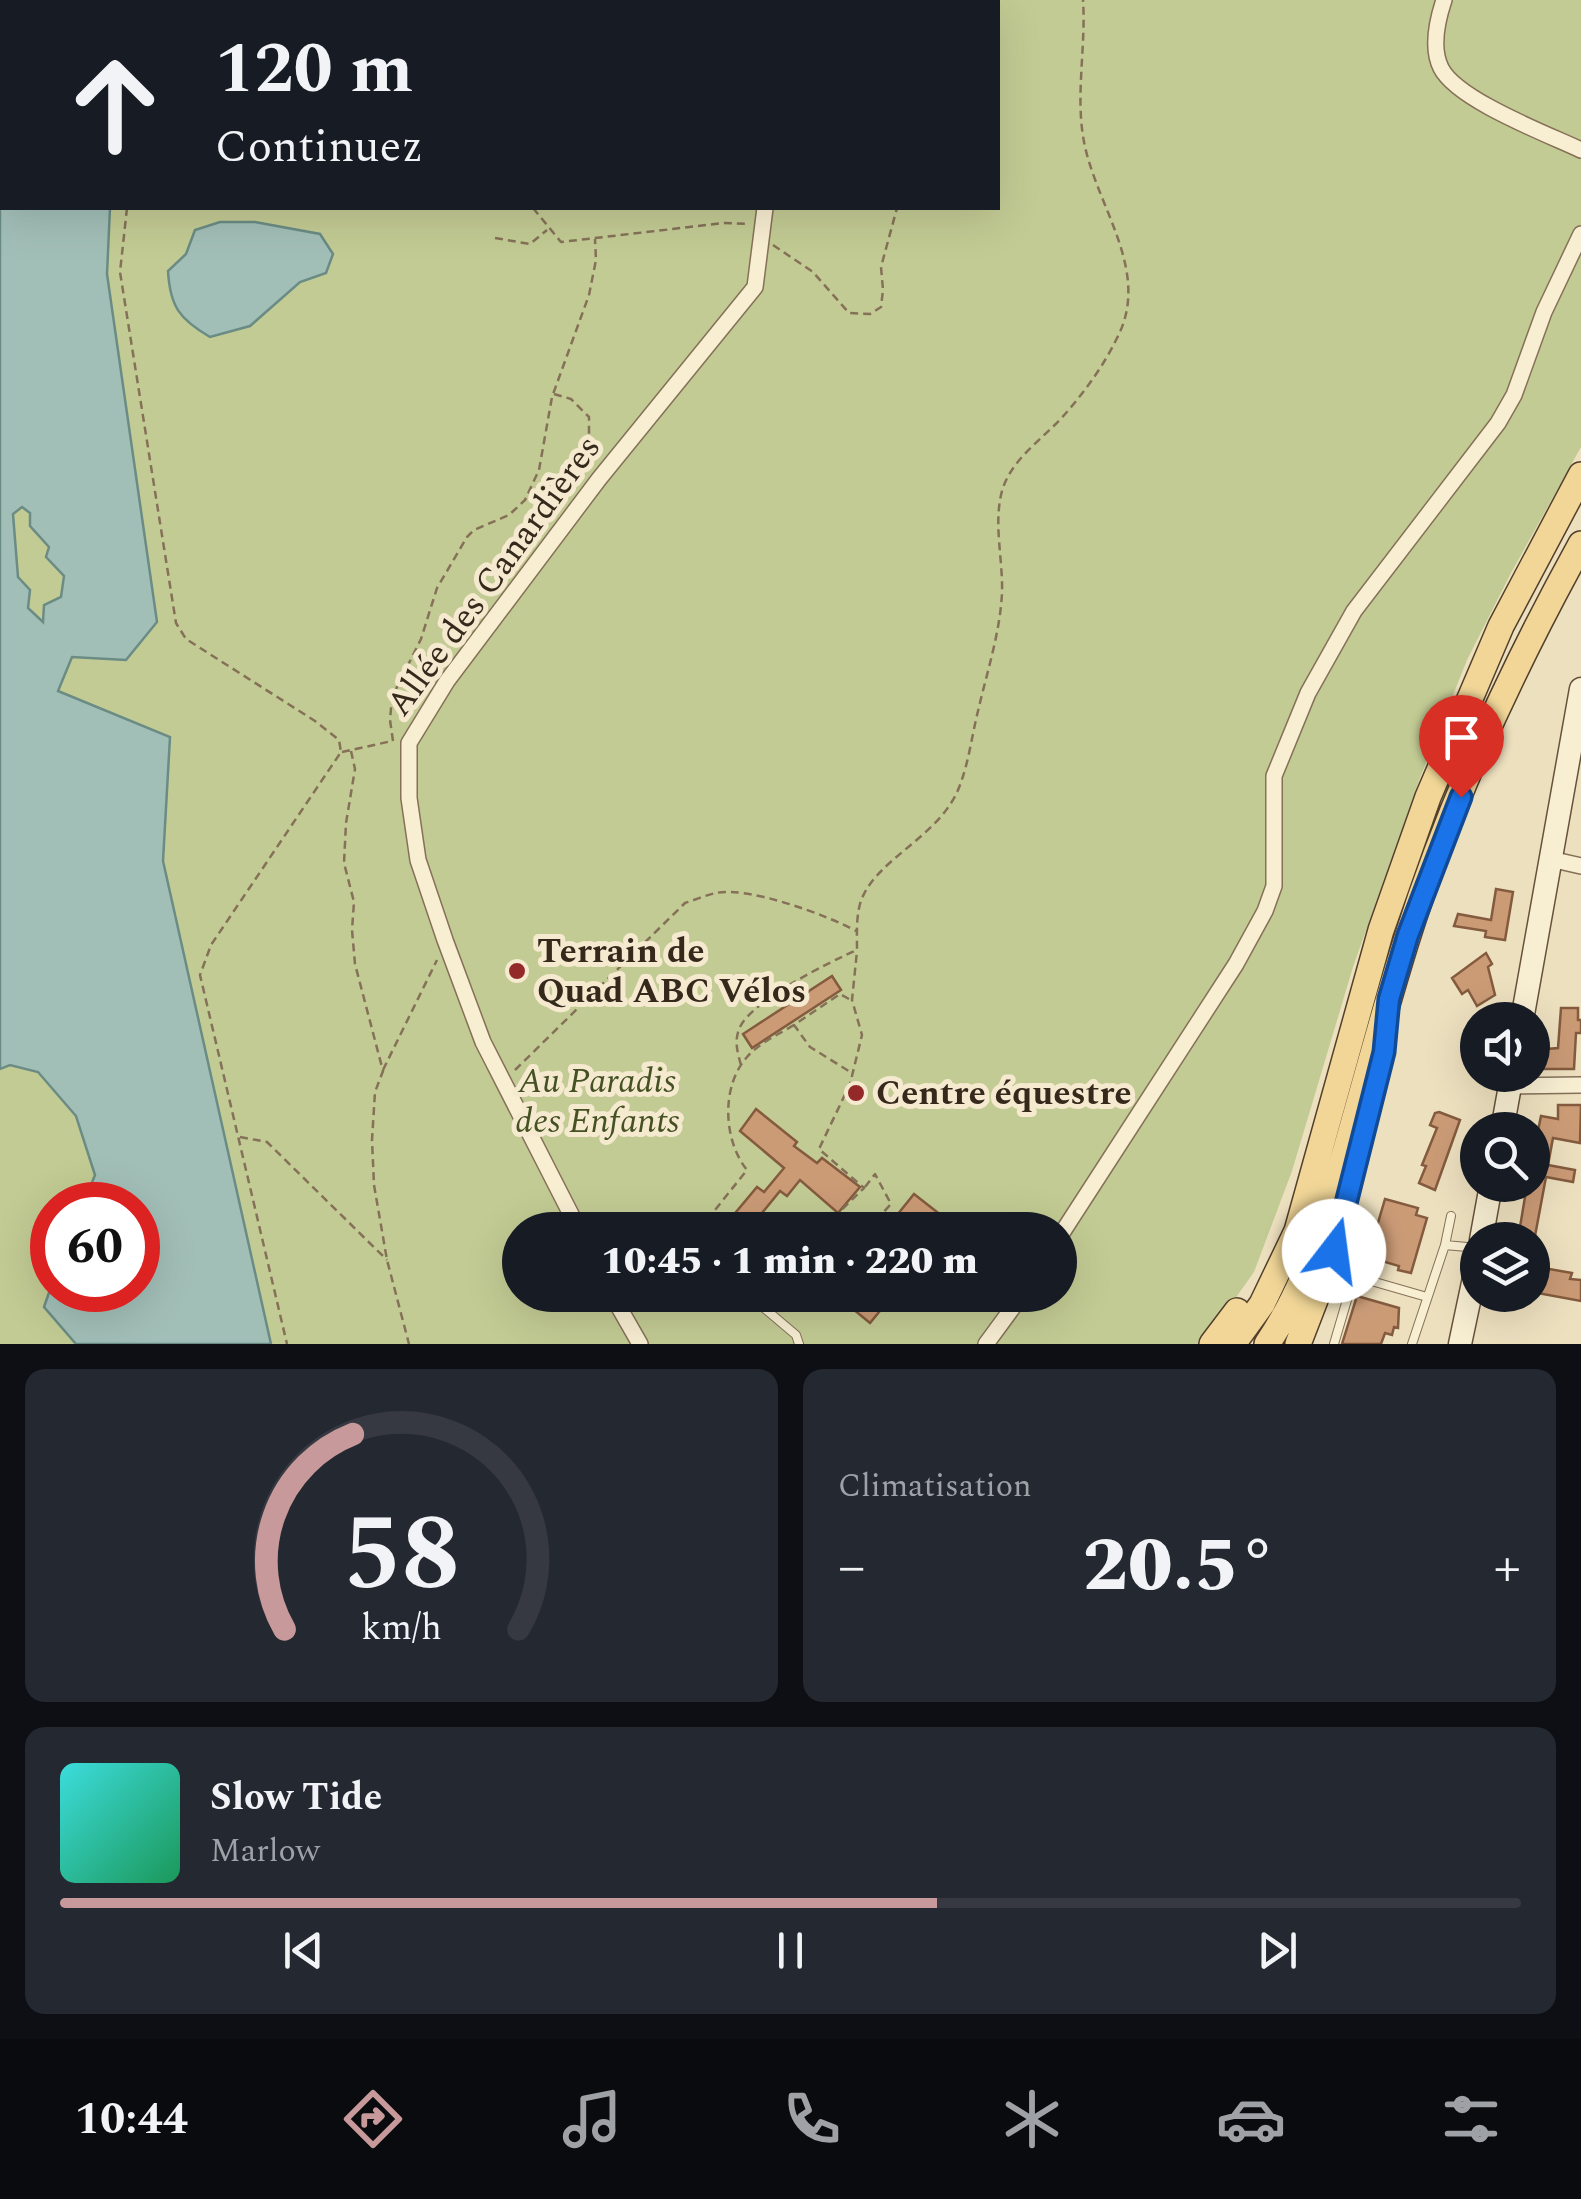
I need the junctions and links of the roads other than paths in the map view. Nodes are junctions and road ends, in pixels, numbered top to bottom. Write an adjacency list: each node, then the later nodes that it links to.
1 (1444, 0): 2 (street)
2 (1581, 150)
3 (765, 210): 14 (street, Allée des Canardières)
4 (1581, 234): 15 (street)
5 (1581, 474): 17 (main road)
6 (1581, 544): 10 (main road)
7 (1581, 689): 8 (street)
8 (1550, 859): 9 (street); 11 (street)
9 (1581, 866)
10 (1389, 999): 30 (main road); 31 (main road)
11 (1525, 1002)
12 (1550, 1083): 13 (street)
13 (1581, 1085)
14 (570, 1212)
15 (1076, 1212)
16 (1451, 1216): 18 (lane)
17 (1297, 1231): 28 (main road); 29 (main road)
18 (1445, 1245): 19 (lane); 20 (lane)
19 (1460, 1246)
20 (1428, 1297): 32 (lane); 33 (lane)
21 (622, 1312): 25 (street)
22 (768, 1312): 26 (lane)
23 (1010, 1312): 27 (street)
24 (1467, 1312): 34 (street)
25 (640, 1344)
26 (799, 1344)
27 (986, 1344)
28 (1212, 1344)
29 (1233, 1344)
30 (1267, 1344)
31 (1298, 1344)
32 (1334, 1344)
33 (1412, 1344)
34 (1460, 1344)

